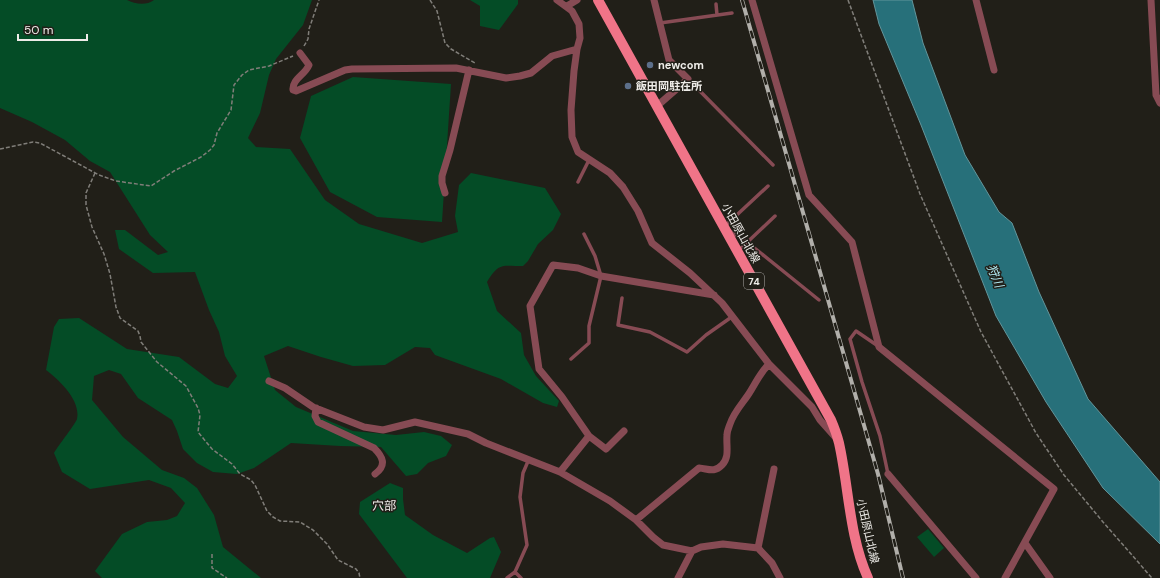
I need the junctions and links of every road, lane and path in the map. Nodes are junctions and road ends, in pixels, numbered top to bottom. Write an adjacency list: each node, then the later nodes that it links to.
1 (319, 0): 17 (path)
2 (430, 0): 20 (path)
3 (557, 0): 12 (street)
4 (577, 0): 12 (street)
5 (598, 0): 23 (main road, 小田原山北線 / 74)
6 (654, 0): 15 (street)
7 (752, 0): 41 (street)
8 (848, 0): 70 (path)
9 (976, 0): 19 (street)
10 (1151, 0): 22 (street)
11 (716, 4): 14 (lane)
12 (567, 6): 16 (street)
13 (732, 13): 14 (lane)
14 (717, 16): 15 (lane)
15 (660, 23): 21 (street)
16 (577, 49): 20 (street); 25 (street)
17 (300, 53): 18 (street); 27 (path)
18 (469, 70): 20 (street); 30 (street)
19 (994, 70)
20 (484, 73)
21 (688, 79): 23 (street); 26 (lane)
22 (1160, 103)
23 (657, 106): 32 (main road, 小田原山北線 / 74)
24 (0, 149): 27 (path)
25 (589, 160): 28 (lane); 37 (street)
26 (773, 165)
27 (95, 173): 61 (path)
28 (578, 182)
29 (768, 186): 32 (lane)
30 (445, 193)
31 (775, 216): 34 (lane)
32 (724, 227): 34 (lane); 35 (main road, 小田原山北線 / 74)
33 (584, 234): 36 (lane)
34 (747, 242): 35 (lane); 39 (lane)
35 (738, 251): 48 (main road, 小田原山北線 / 74)
36 (601, 276): 37 (street); 42 (lane); 47 (street)
37 (715, 295): 40 (street)
38 (622, 298): 40 (lane)
39 (819, 300)
40 (733, 316): 43 (street)
41 (879, 347): 53 (lane); 55 (street)
42 (571, 359)
43 (769, 364): 48 (street); 54 (street)
44 (269, 381): 45 (street)
45 (316, 408): 49 (street); 52 (street)
46 (624, 431): 47 (street)
47 (589, 436): 51 (street)
48 (839, 442): 66 (main road, 小田原山北線 / 74)
49 (529, 459): 51 (street); 59 (lane)
50 (774, 469): 56 (street)
51 (560, 472): 54 (street)
52 (375, 474)
53 (888, 474): 67 (street)
54 (636, 520): 57 (street)
55 (1025, 543): 68 (street); 69 (street)
56 (758, 548): 57 (street); 65 (street)
57 (692, 551): 64 (street)
58 (212, 554): 60 (path)
59 (514, 572): 62 (lane); 63 (lane)
60 (227, 578)
61 (360, 578)
62 (507, 578)
63 (521, 578)
64 (678, 578)
65 (780, 578)
66 (868, 578)
67 (976, 578)
68 (1005, 578)
69 (1050, 578)
70 (1152, 578)

